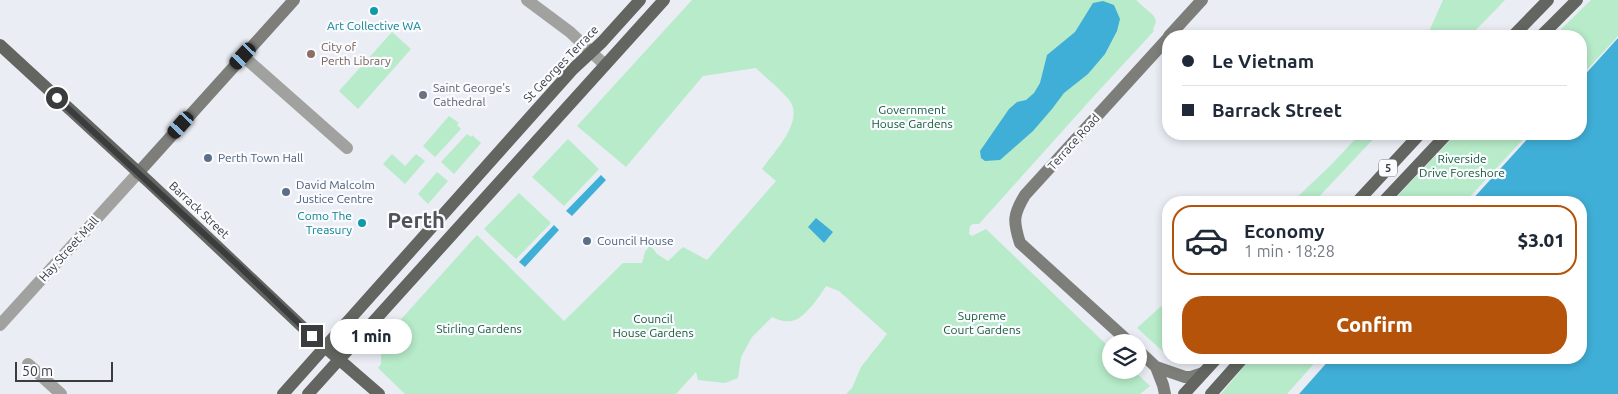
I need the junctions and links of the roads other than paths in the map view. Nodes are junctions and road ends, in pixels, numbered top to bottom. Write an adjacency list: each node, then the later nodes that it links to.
1 (294, 0): 14 (street)
2 (527, 0): 13 (street)
3 (640, 0): 13 (main road, St Georges Terrace)
4 (664, 0): 15 (main road)
5 (1202, 0): 8 (street, Terrace Road)
6 (1548, 0): 9 (main road)
7 (1577, 0): 10 (main road)
8 (1175, 30)
9 (1519, 30)
10 (1547, 30)
11 (0, 45): 19 (main road, Barrack Street)
12 (1162, 45): 23 (street, Terrace Road)
13 (591, 52): 15 (street); 24 (main road, St Georges Terrace)
14 (243, 56): 18 (street); 19 (street)
15 (605, 65): 25 (main road)
16 (1414, 140): 20 (main road, 5)
17 (1441, 140): 21 (main road, 5)
18 (347, 148)
19 (138, 173): 22 (street, Hay Street Mall); 24 (main road, Barrack Street)
20 (1363, 196)
21 (1389, 196)
22 (0, 324)
23 (1120, 334)
24 (326, 348): 25 (main road, Barrack Street); 33 (main road, St Georges Terrace)
25 (340, 359): 34 (main road); 35 (main road, Barrack Street)
26 (1147, 359): 30 (street)
27 (28, 364): 32 (street)
28 (1211, 364): 31 (main road)
29 (1238, 364): 38 (main road)
30 (1156, 367): 31 (street); 36 (street)
31 (1203, 373): 37 (main road)
32 (61, 394)
33 (284, 394)
34 (308, 394)
35 (379, 394)
36 (1164, 394)
37 (1184, 394)
38 (1211, 394)

